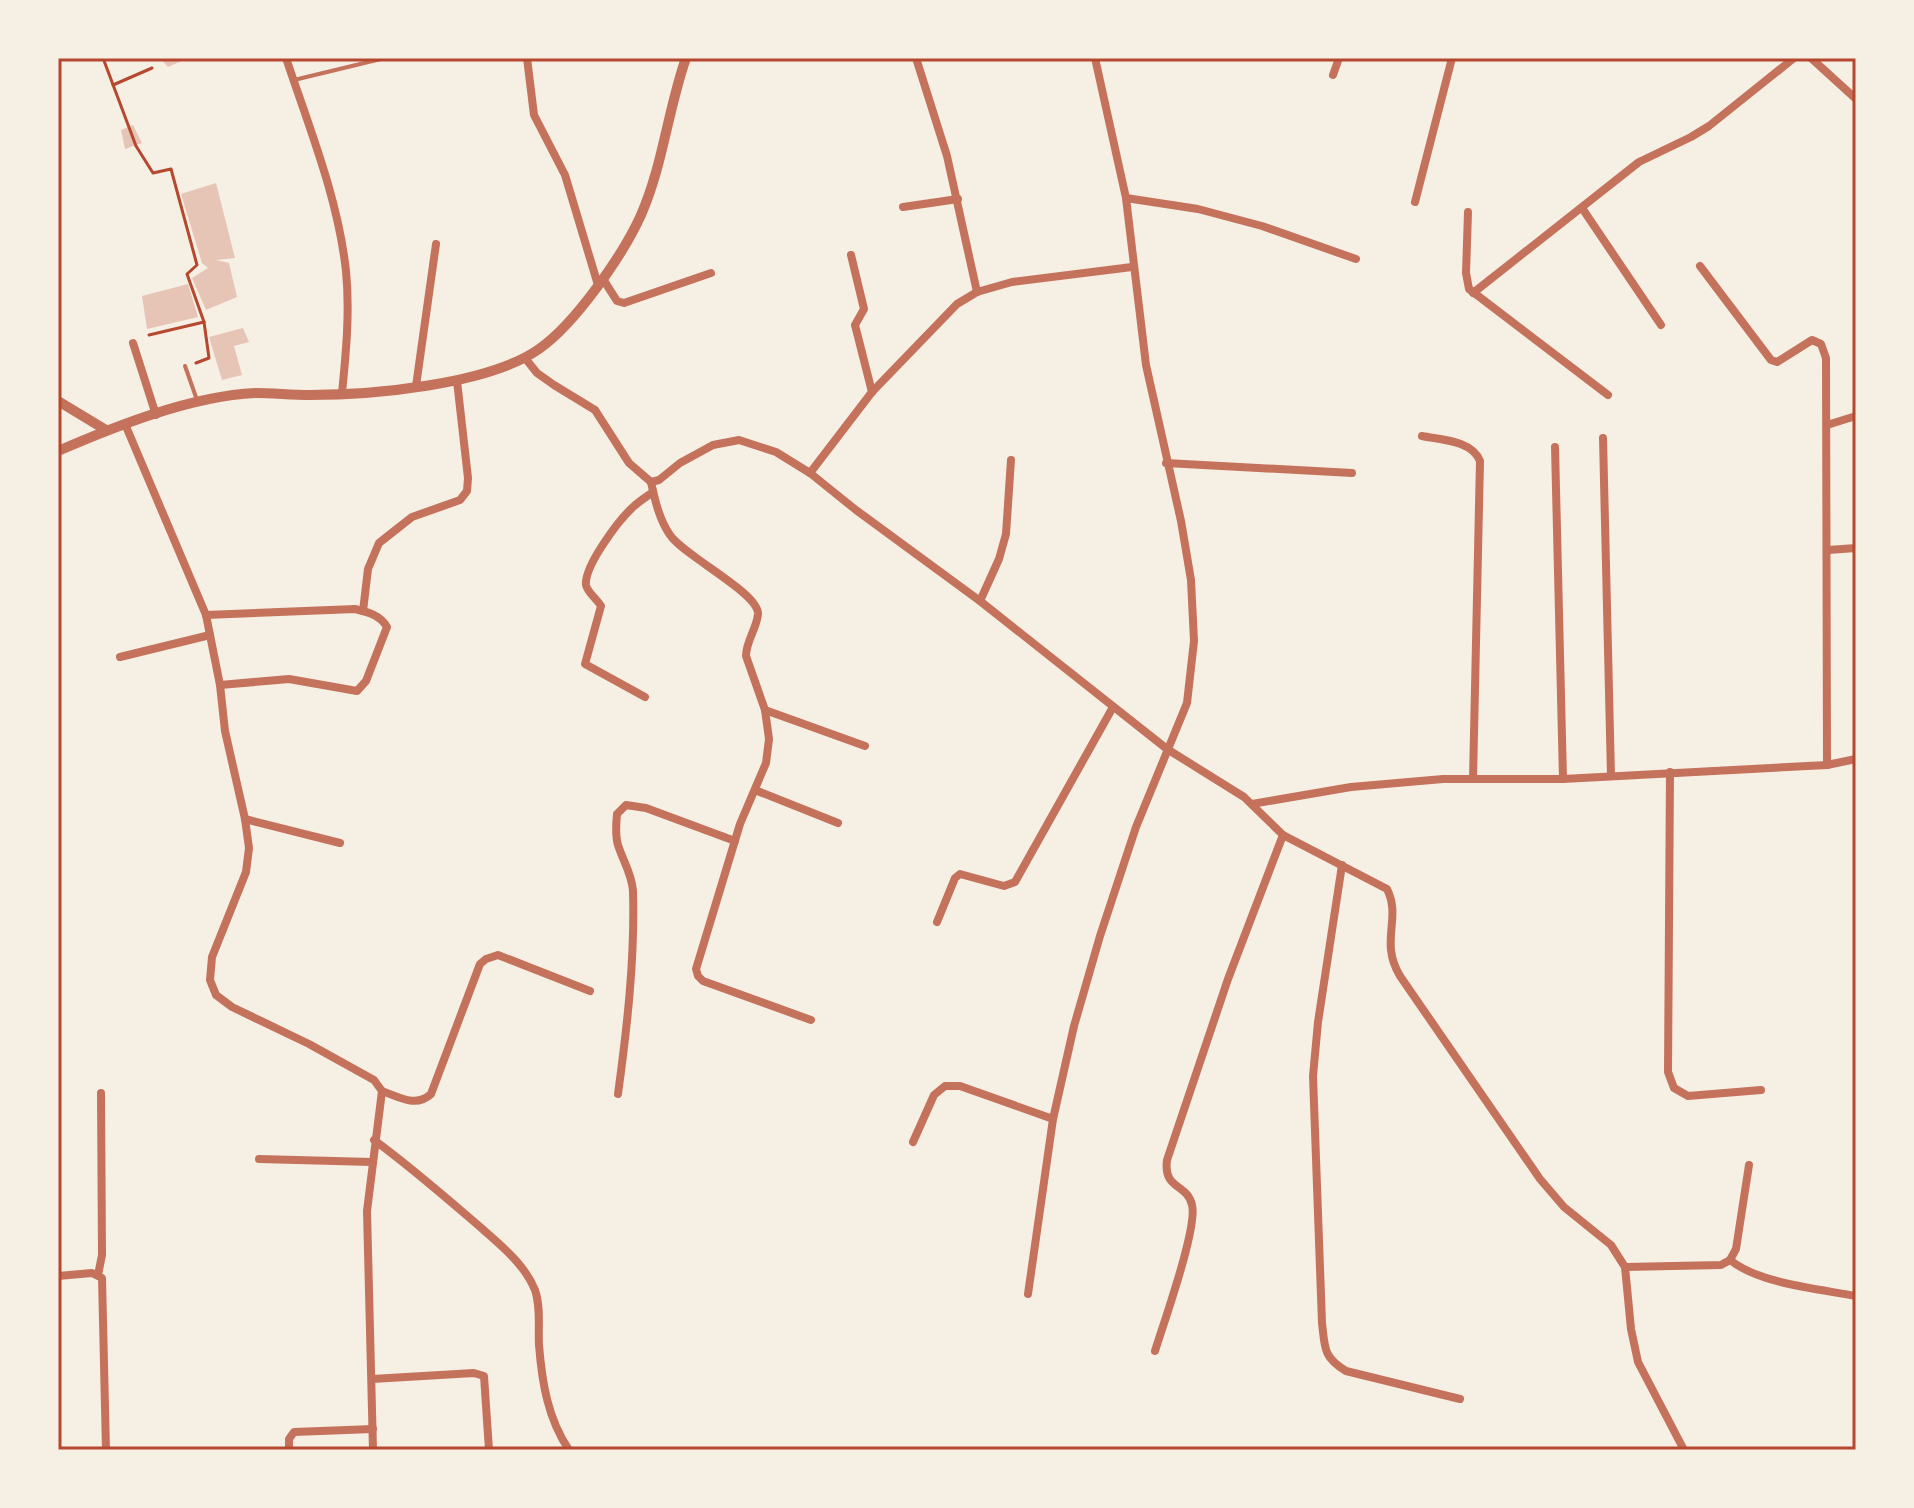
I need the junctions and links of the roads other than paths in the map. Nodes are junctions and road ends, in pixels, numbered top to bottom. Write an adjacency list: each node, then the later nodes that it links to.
1 (286, 58): 12 (street)
2 (385, 58): 12 (lane)
3 (527, 58): 26 (street)
4 (686, 58): 26 (street)
5 (916, 58): 15 (street)
6 (1095, 58): 14 (street)
7 (1339, 58): 11 (street)
8 (1452, 58): 16 (street)
9 (1794, 58): 18 (street)
10 (1811, 58): 13 (street)
11 (1333, 75)
12 (294, 81): 36 (street)
13 (1856, 99)
14 (1126, 198): 22 (street); 24 (street)
15 (958, 199): 17 (street); 27 (street)
16 (1415, 202)
17 (903, 207)
18 (1582, 208): 28 (street); 29 (street)
19 (1468, 212): 28 (street)
20 (436, 244): 34 (street)
21 (851, 255): 35 (street)
22 (1356, 259)
23 (1700, 266): 43 (street)
24 (1132, 267): 27 (street); 50 (street)
25 (711, 273): 26 (street)
26 (601, 282): 31 (street)
27 (977, 292): 35 (street)
28 (1473, 293): 37 (street)
29 (1661, 325)
30 (133, 343): 40 (street)
31 (525, 358): 33 (street); 53 (street)
32 (185, 366): 39 (lane)
33 (457, 381): 34 (street); 58 (street)
34 (416, 386): 36 (street)
35 (872, 392): 51 (street)
36 (342, 393): 39 (street)
37 (1608, 395)
38 (58, 401): 44 (street)
39 (198, 402): 40 (street)
40 (156, 415): 42 (street)
41 (1856, 416): 43 (street)
42 (125, 424): 44 (street); 59 (street)
43 (1827, 425): 56 (street)
44 (106, 430): 48 (street)
45 (1422, 436): 72 (street)
46 (1603, 438): 71 (street)
47 (1555, 447): 73 (street)
48 (58, 451)
49 (1011, 460): 57 (street)
50 (1166, 463): 52 (street); 67 (street)
51 (810, 473): 53 (street); 57 (street)
52 (1352, 473)
53 (651, 482): 54 (street)
54 (653, 492): 63 (street); 65 (street)
55 (1856, 548): 56 (street)
56 (1828, 550): 69 (street)
57 (980, 601): 64 (street)
58 (363, 611): 59 (street); 62 (street)
59 (206, 615): 60 (street)
60 (210, 635): 61 (street); 62 (street)
61 (120, 657)
62 (220, 685): 76 (street)
63 (645, 697)
64 (1113, 707): 67 (street); 82 (street)
65 (765, 710): 66 (street); 74 (street)
66 (865, 746)
67 (1167, 749): 75 (street); 89 (street)
68 (1856, 759): 69 (street)
69 (1827, 765): 70 (street)
70 (1670, 772): 71 (street); 85 (street)
71 (1611, 776): 73 (street)
72 (1473, 779): 73 (street); 75 (street)
73 (1563, 779)
74 (755, 790): 77 (street); 79 (street)
75 (1252, 804): 78 (street)
76 (245, 819): 80 (street); 86 (street)
77 (838, 823)
78 (1283, 835): 81 (street); 101 (street)
79 (735, 841): 84 (street); 88 (street)
80 (340, 843)
81 (1342, 865): 96 (street); 103 (street)
82 (937, 922)
83 (590, 991): 86 (street)
84 (811, 1020)
85 (1761, 1090)
86 (382, 1091): 90 (street)
87 (101, 1093): 97 (street)
88 (618, 1094)
89 (1053, 1119): 91 (street); 99 (street)
90 (374, 1140): 93 (street); 109 (street)
91 (913, 1142)
92 (259, 1159): 93 (street)
93 (372, 1162): 102 (street)
94 (1749, 1165): 95 (street)
95 (1730, 1260): 96 (street); 100 (street)
96 (1625, 1267): 110 (street)
97 (98, 1275): 98 (street); 105 (street)
98 (58, 1276)
99 (1028, 1294)
100 (1856, 1296)
101 (1155, 1351)
102 (372, 1379): 104 (street); 108 (street)
103 (1460, 1399)
104 (373, 1429): 106 (street); 107 (street)
105 (106, 1450)
106 (289, 1450)
107 (373, 1450)
108 (489, 1450)
109 (569, 1450)
110 (1684, 1450)

